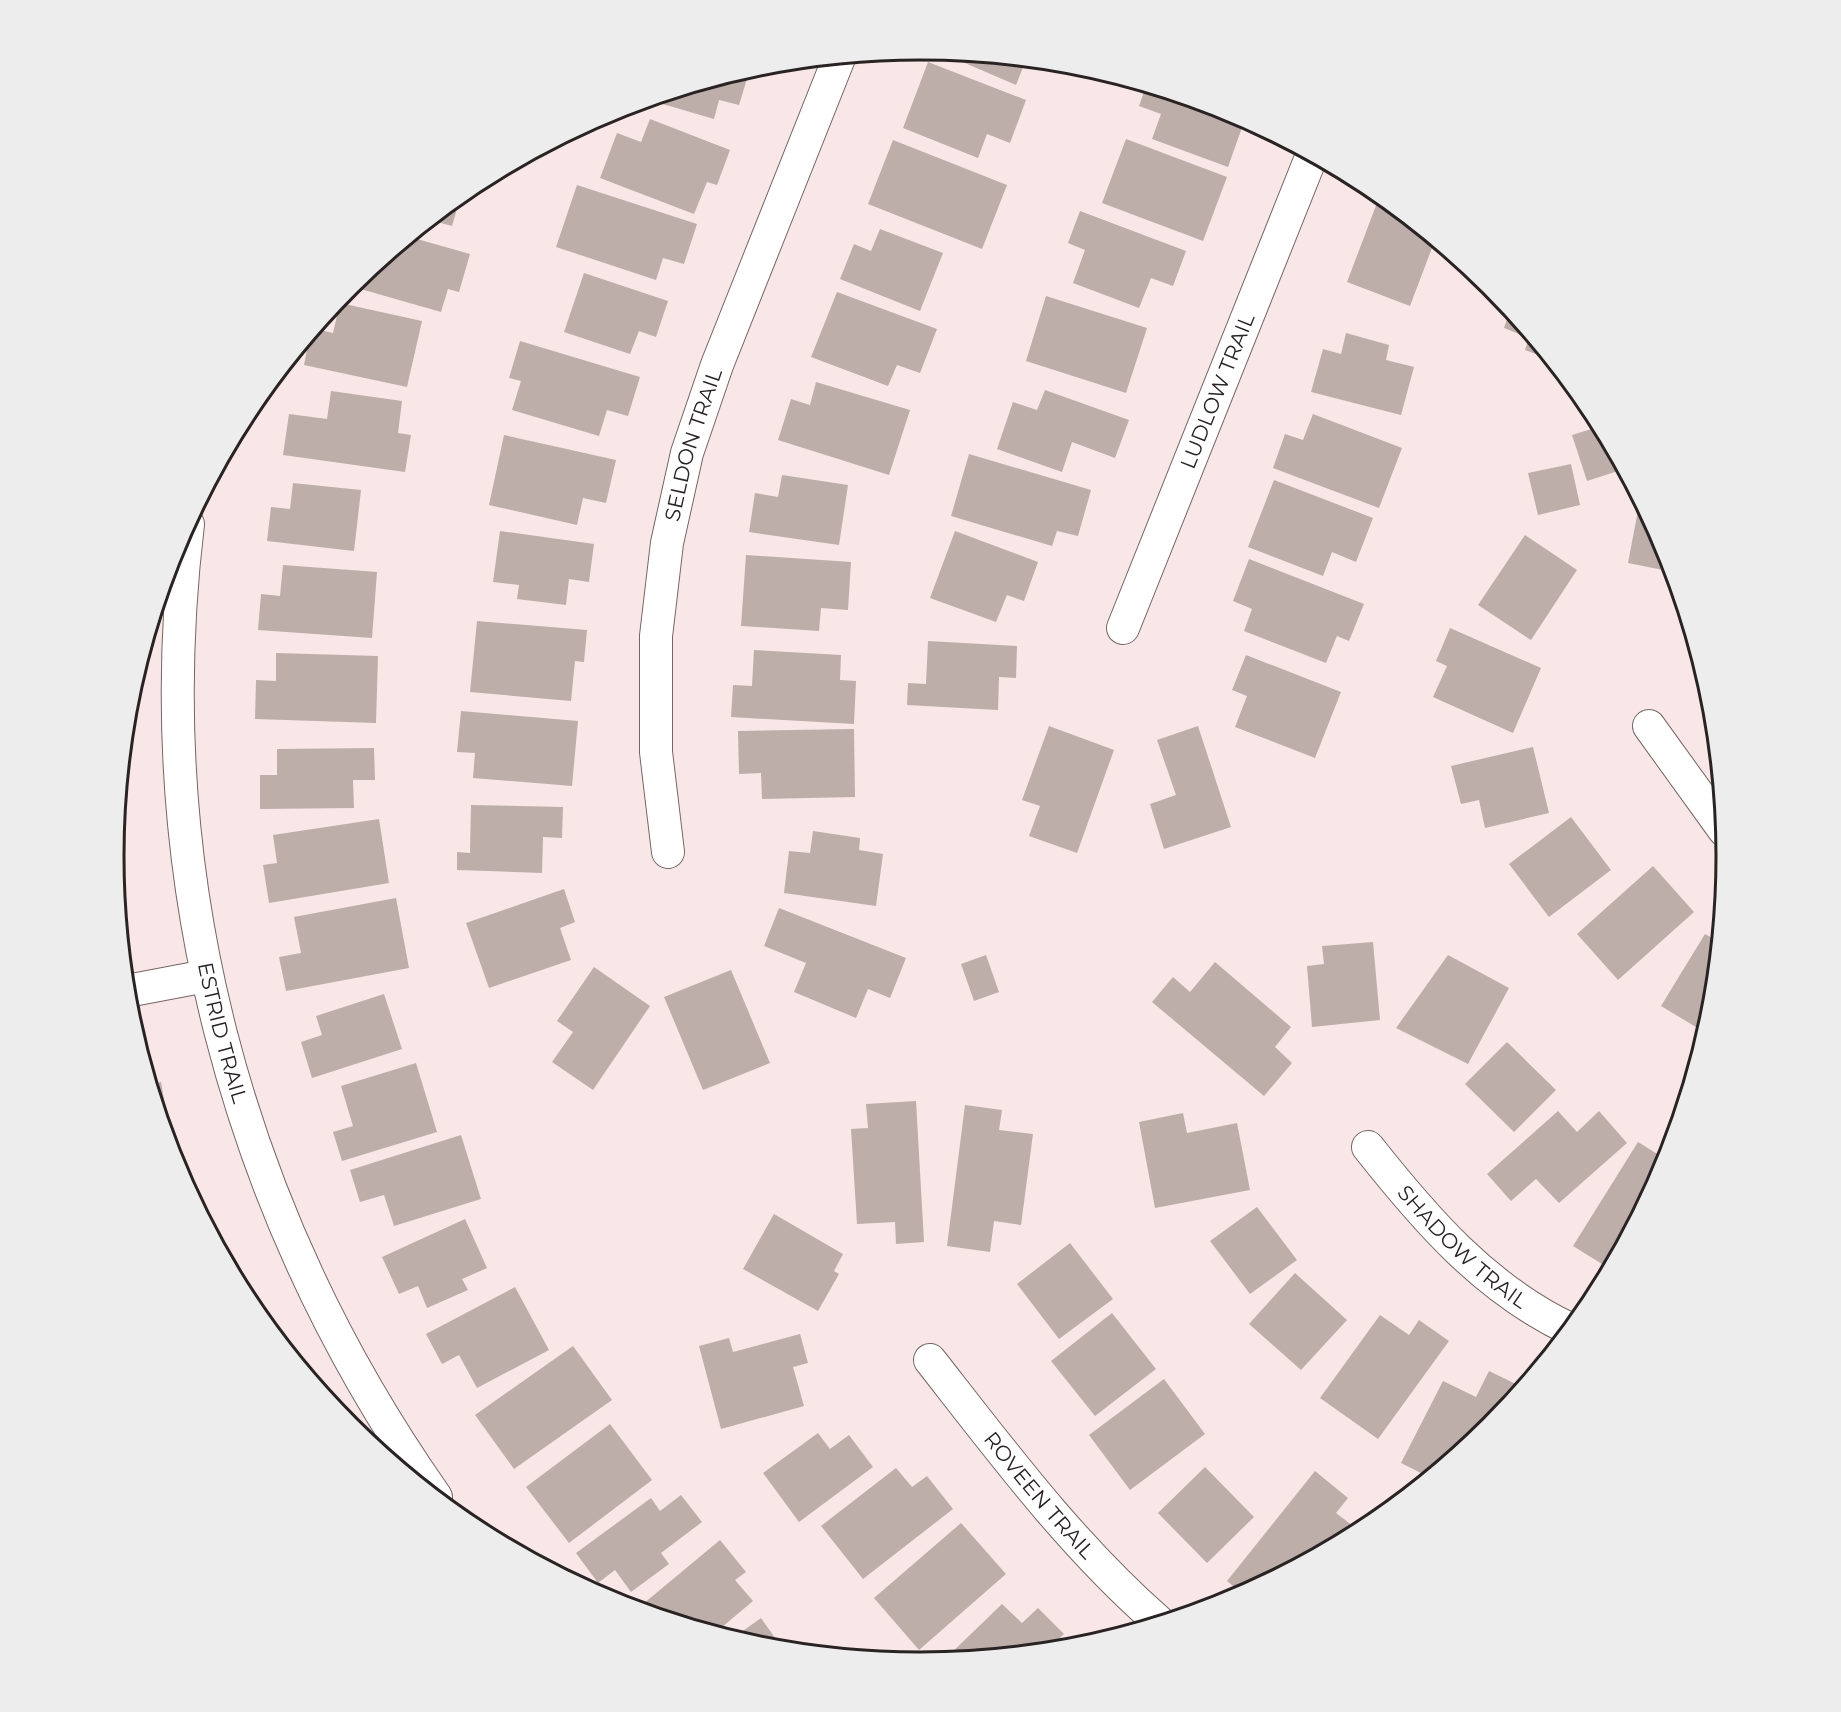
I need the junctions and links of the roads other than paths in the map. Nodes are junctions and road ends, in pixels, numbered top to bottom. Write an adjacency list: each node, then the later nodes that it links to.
1 (836, 65): 7 (street, SELDON TRAIL)
2 (1309, 162): 4 (street, LUDLOW TRAIL)
3 (185, 552): 8 (street, ESTRID TRAIL)
4 (1123, 628)
5 (1649, 726): 6 (street)
6 (1715, 818)
7 (668, 852)
8 (206, 976): 9 (street); 13 (street, ESTRID TRAIL)
9 (136, 989)
10 (1368, 1148): 11 (street, SHADOW TRAIL)
11 (1563, 1325)
12 (930, 1360): 14 (street, ROVEEN TRAIL)
13 (420, 1474)
14 (1153, 1617)

